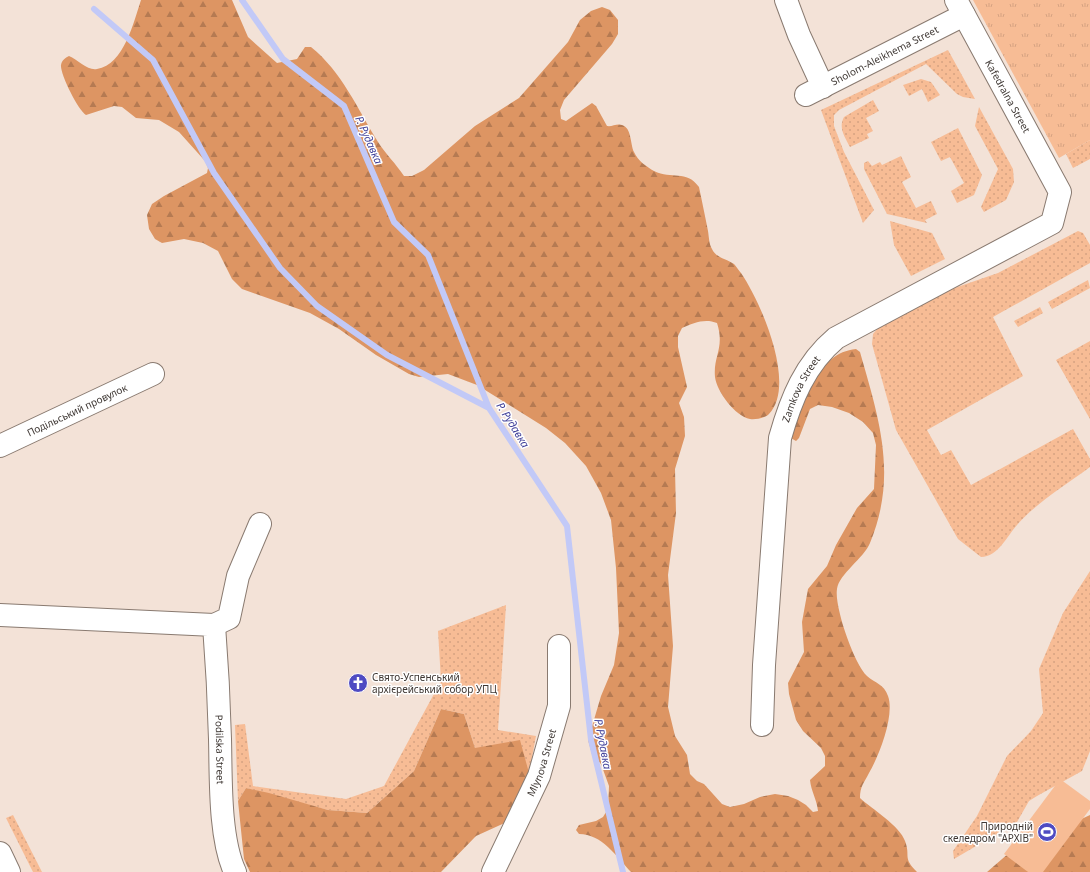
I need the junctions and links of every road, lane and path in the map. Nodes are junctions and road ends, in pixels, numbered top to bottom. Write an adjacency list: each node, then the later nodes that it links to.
1 (786, 0): 2 (street, Sholom-Aleikhema Street)
2 (960, 7): 3 (street, Kafedralna Street)
3 (1060, 192): 10 (street, Zamkova Street)
4 (153, 374): 5 (street, Подільський провулок)
5 (0, 446)
6 (260, 524): 8 (street)
7 (0, 615): 8 (street)
8 (214, 625): 13 (street, Podilska Street)
9 (558, 646): 14 (street, Mlynova Street)
10 (762, 725)
11 (0, 853): 12 (street)
12 (9, 872)
13 (235, 872)
14 (493, 872)

